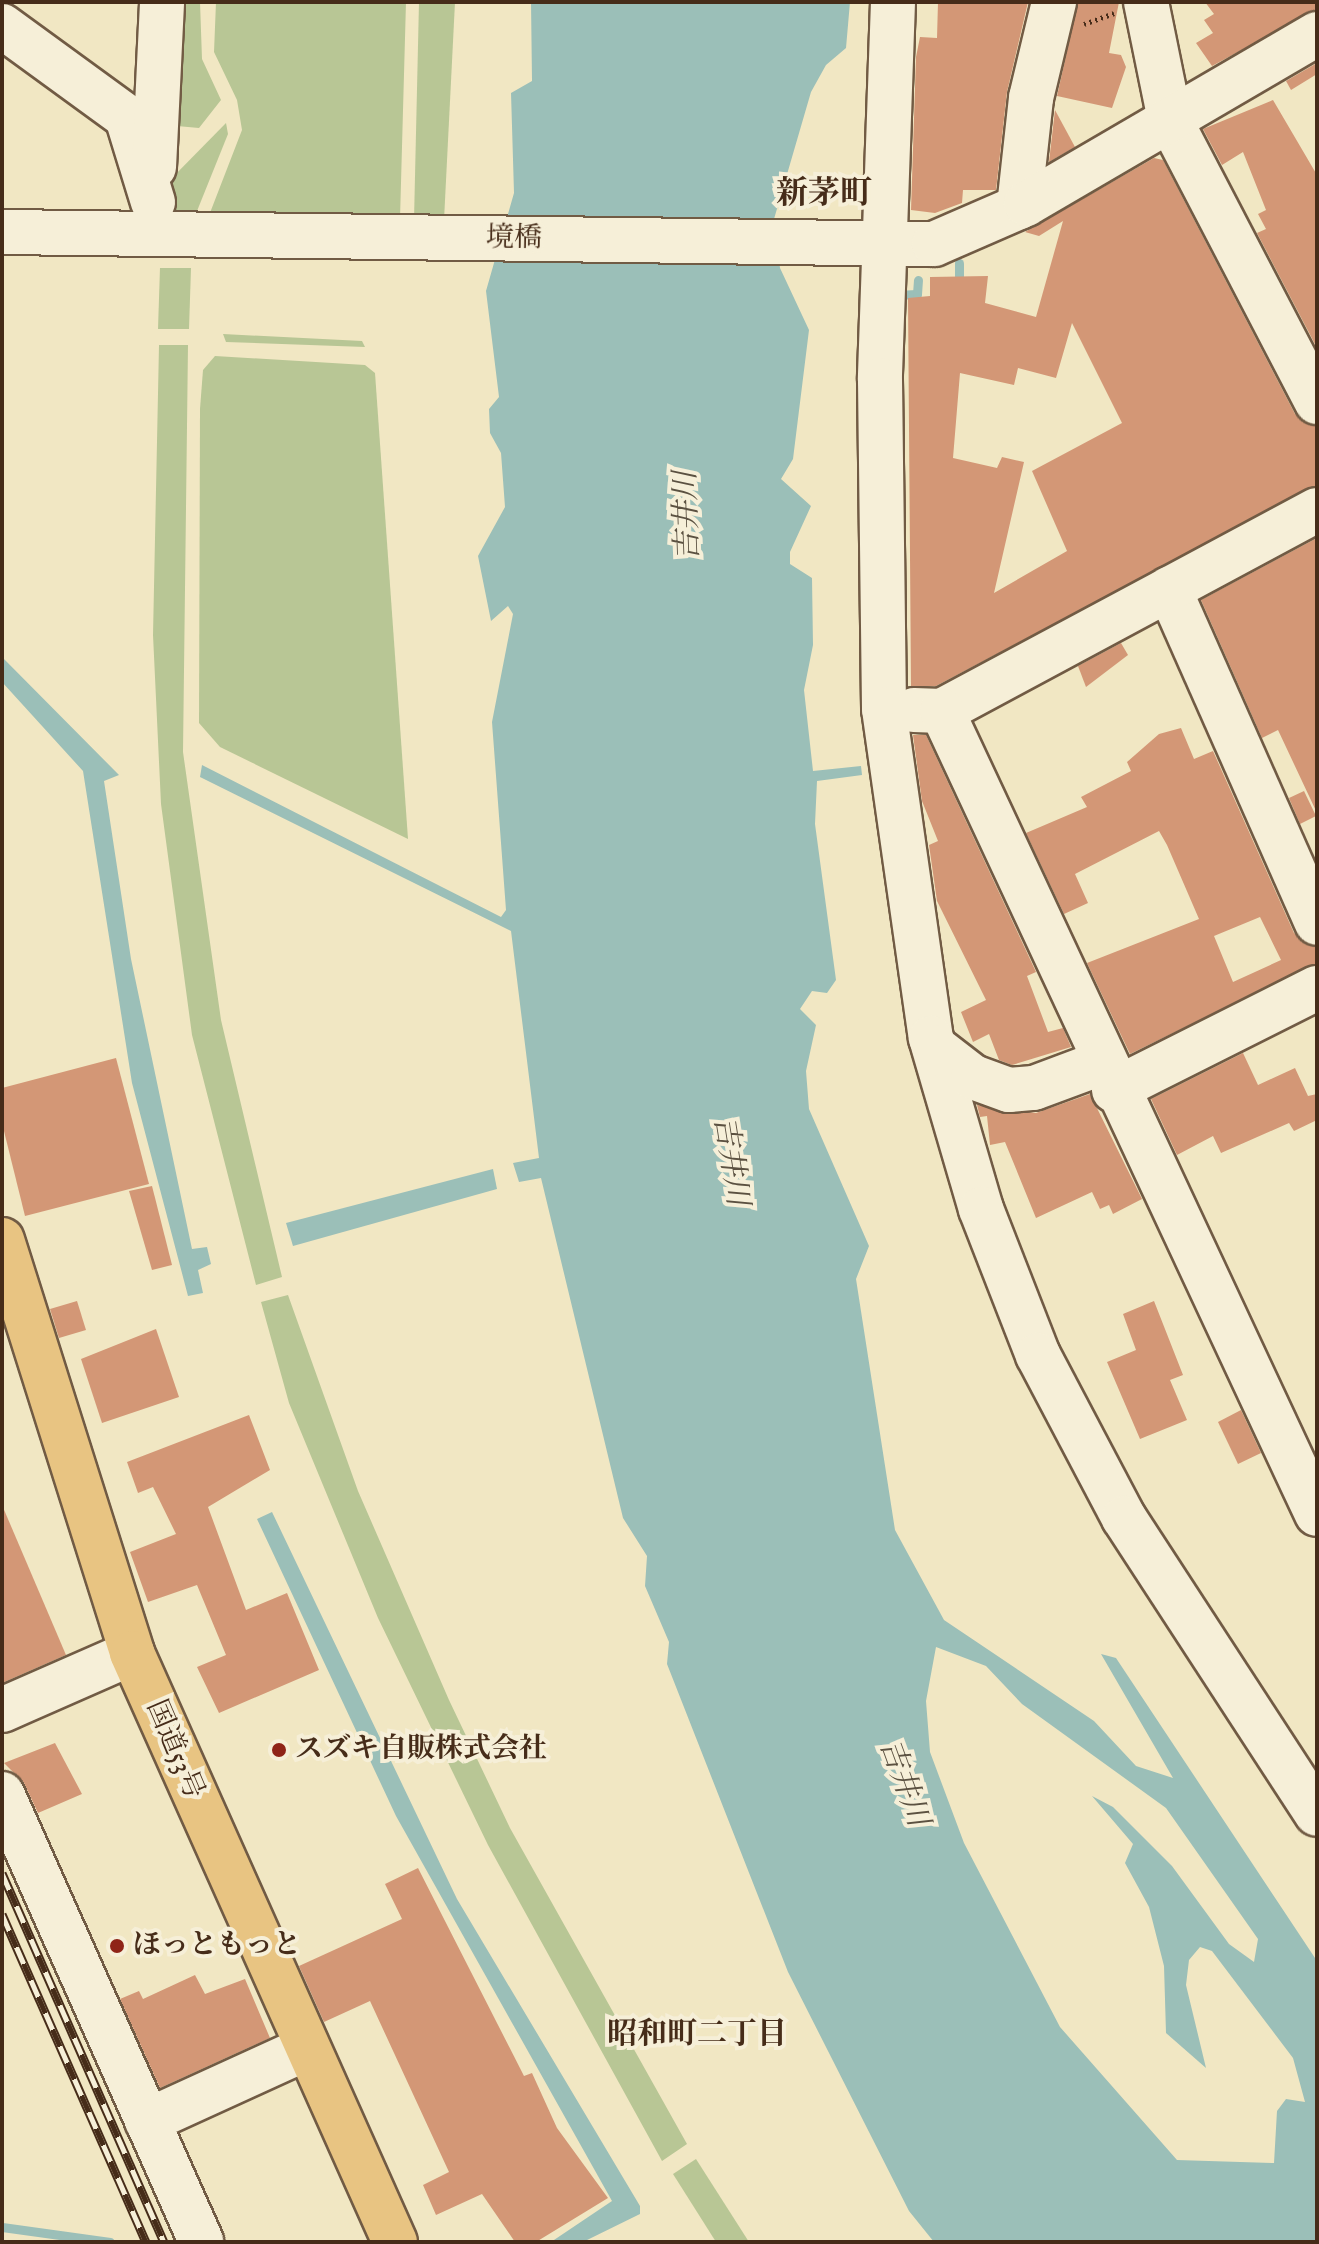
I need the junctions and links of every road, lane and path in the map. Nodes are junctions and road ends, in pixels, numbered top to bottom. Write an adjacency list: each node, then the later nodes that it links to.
1 (162, 2): 9 (street)
2 (893, 2): 11 (street)
3 (1146, 7): 4 (path); 7 (street)
4 (1052, 10): 8 (street)
5 (2, 26): 9 (street)
6 (1317, 34): 7 (street, 境橋)
7 (1170, 120): 8 (street, 境橋); 12 (street)
8 (1019, 207): 11 (street, 境橋)
9 (149, 217): 10 (street, 境橋); 11 (street, 境橋)
10 (2, 232)
11 (883, 245): 15 (street)
12 (1317, 402)
13 (1317, 510): 14 (street)
14 (1169, 589): 16 (street); 17 (street)
15 (884, 709): 16 (street); 20 (street)
16 (942, 711): 22 (street)
17 (1317, 923)
18 (949, 948): 20 (street)
19 (1317, 988): 22 (street)
20 (923, 991): 21 (street)
21 (934, 1047): 22 (street); 28 (street)
22 (1107, 1076): 24 (street)
23 (2, 1240): 25 (highway, 国道53号)
24 (1312, 1494)
25 (132, 1653): 26 (street); 29 (highway, 国道53号)
26 (2, 1710)
27 (2, 1794): 30 (street)
28 (1317, 1814)
29 (303, 2050): 30 (street); 32 (highway, 国道53号)
30 (147, 2121): 31 (street)
31 (201, 2242)
32 (395, 2242)

